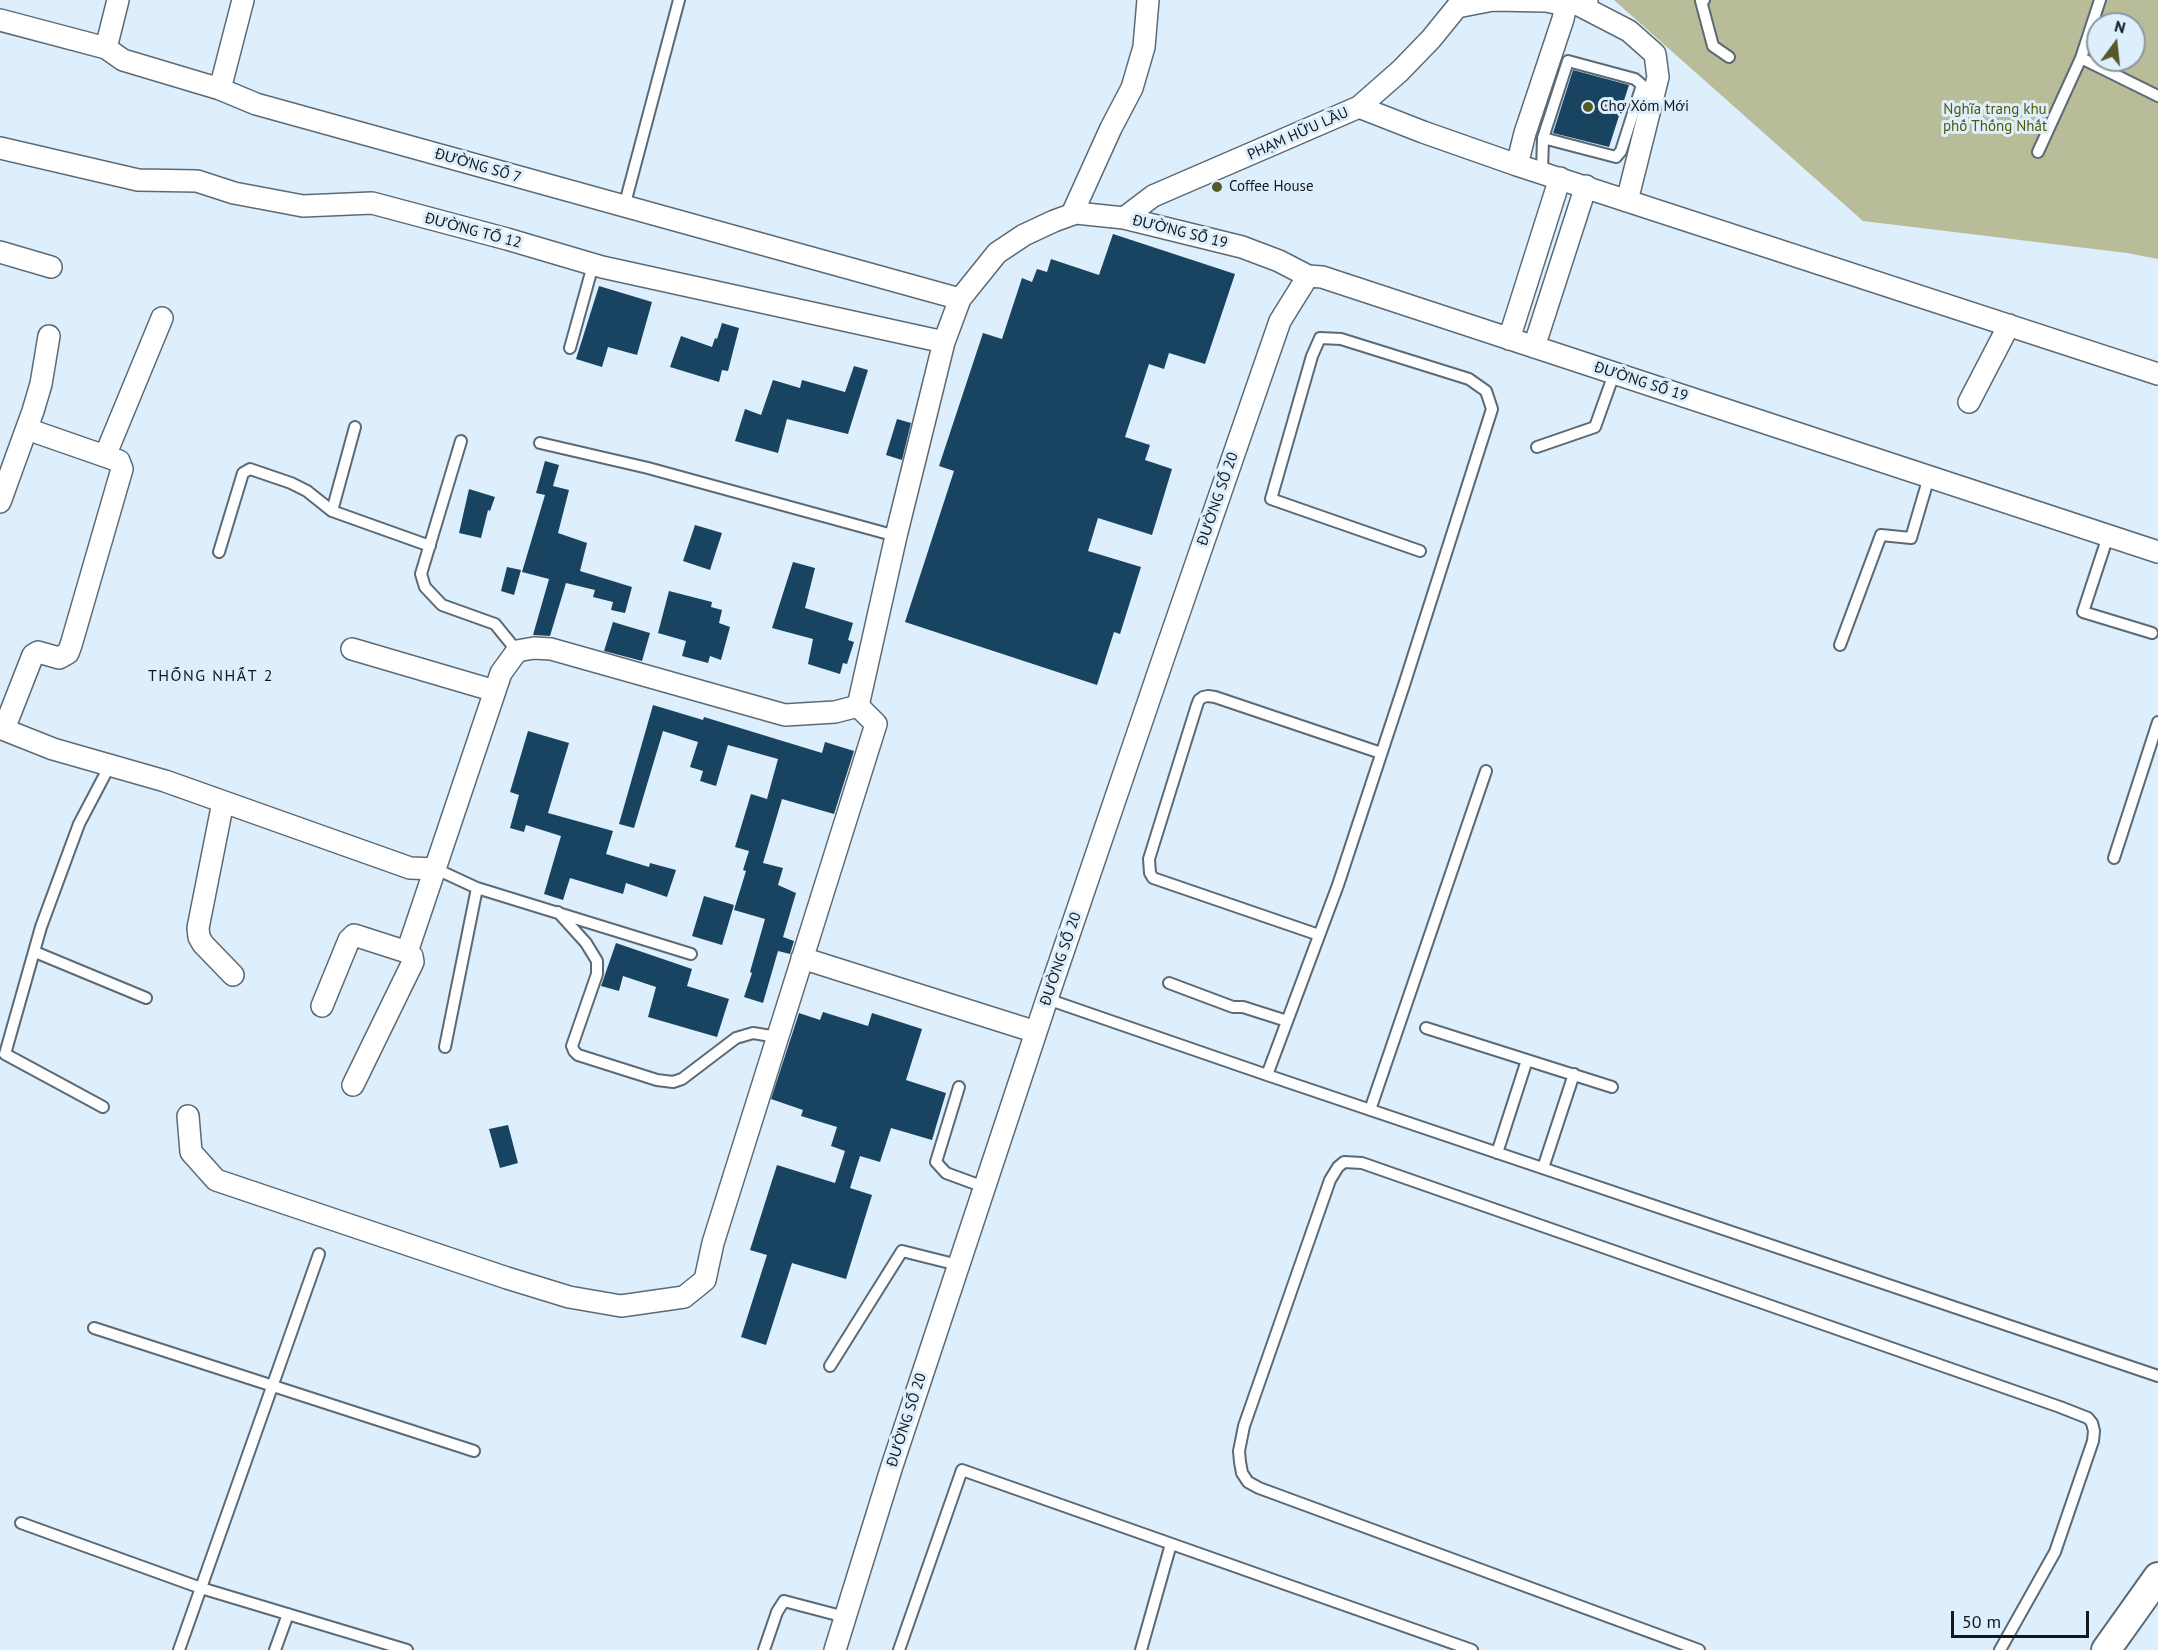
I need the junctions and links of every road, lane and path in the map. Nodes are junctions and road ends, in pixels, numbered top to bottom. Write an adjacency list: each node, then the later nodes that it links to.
1 (118, 0): 10 (street)
2 (243, 0): 13 (street)
3 (679, 0): 23 (lane)
4 (1148, 0): 24 (street)
5 (1704, 0): 11 (lane)
6 (2100, 0): 12 (lane)
7 (1462, 3): 8 (street, PHẠM HỮU LẦU); 15 (street, PHẠM HỮU LẦU)
8 (1576, 3): 19 (street); 22 (street, PHẠM HỮU LẦU)
9 (0, 20): 10 (street, ĐƯỜNG SỐ 7)
10 (106, 48): 13 (street, ĐƯỜNG SỐ 7)
11 (1730, 57)
12 (2080, 58): 14 (lane); 18 (lane)
13 (220, 89): 23 (street, ĐƯỜNG SỐ 7)
14 (2158, 96)
15 (1359, 107): 19 (street); 25 (street, PHẠM HỮU LẦU)
16 (1543, 138): 16 (lane); 20 (lane)
17 (0, 148): 27 (street, ĐƯỜNG TỔ 12)
18 (2038, 153)
19 (1517, 165): 20 (street)
20 (1551, 175): 21 (street); 34 (street)
21 (1586, 186): 22 (street); 36 (street)
22 (1627, 201): 32 (street)
23 (624, 207): 30 (street, ĐƯỜNG SỐ 7)
24 (1072, 214): 25 (street, ĐƯỜNG SỐ 19); 30 (street)
25 (1124, 218): 29 (street, ĐƯỜNG SỐ 19)
26 (0, 252): 28 (street)
27 (593, 265): 35 (street, ĐƯỜNG TỔ 12); 37 (lane)
28 (51, 267)
29 (1308, 276): 34 (street, ĐƯỜNG SỐ 19); 80 (street, ĐƯỜNG SỐ 20)
30 (960, 299): 35 (street)
31 (162, 318): 46 (street)
32 (2009, 325): 39 (street); 40 (street)
33 (49, 336): 42 (street)
34 (1509, 339): 36 (street, ĐƯỜNG SỐ 19)
35 (944, 342): 50 (street)
36 (1534, 347): 38 (street, ĐƯỜNG SỐ 19)
37 (570, 348)
38 (1614, 374): 45 (lane); 47 (street, ĐƯỜNG SỐ 19)
39 (2158, 374)
40 (1969, 402)
41 (355, 427): 49 (lane)
42 (27, 429): 46 (street); 48 (street)
43 (461, 441): 52 (lane)
44 (540, 443): 50 (lane)
45 (1537, 447)
46 (105, 456): 63 (street)
47 (1929, 477): 51 (street, ĐƯỜNG SỐ 19); 57 (lane)
48 (0, 502)
49 (332, 511): 52 (lane); 54 (lane)
50 (896, 536): 61 (street)
51 (2108, 536): 55 (street, ĐƯỜNG SỐ 19); 56 (lane)
52 (430, 546): 59 (lane)
53 (1420, 551): 64 (lane)
54 (219, 552)
55 (2158, 552)
56 (2152, 633)
57 (1840, 645)
58 (352, 649): 60 (street)
59 (517, 651): 60 (street); 61 (street)
60 (495, 692): 69 (street)
61 (858, 706): 76 (street)
62 (2158, 722): 68 (lane)
63 (2, 728): 65 (street)
64 (1381, 753): 72 (lane); 72 (lane)
65 (110, 765): 67 (street); 73 (lane)
66 (1486, 771): 94 (lane)
67 (223, 802): 69 (street); 77 (street)
68 (2114, 858)
69 (436, 869): 70 (lane); 74 (street)
70 (477, 888): 71 (lane); 86 (lane)
71 (558, 912): 75 (lane); 85 (lane)
72 (1319, 935): 82 (lane)
73 (35, 952): 79 (lane); 93 (lane)
74 (407, 952): 81 (street); 90 (street)
75 (692, 954)
76 (802, 958): 84 (street); 85 (street)
77 (233, 975)
78 (1169, 983): 82 (lane)
79 (146, 998)
80 (1047, 999): 84 (street, ĐƯỜNG SỐ 20); 89 (lane)
81 (322, 1006)
82 (1287, 1021): 89 (lane)
83 (1426, 1028): 87 (lane)
84 (1036, 1032): 98 (street, ĐƯỜNG SỐ 20)
85 (777, 1037): 95 (street)
86 (445, 1047)
87 (1527, 1060): 88 (lane); 96 (lane)
88 (1574, 1074): 92 (lane); 97 (lane)
89 (1267, 1075): 94 (lane)
90 (353, 1085)
91 (959, 1087): 98 (lane)
92 (1612, 1087)
93 (103, 1107)
94 (1370, 1110): 96 (lane)
95 (188, 1116)
96 (1497, 1153): 97 (lane)
97 (1543, 1168): 103 (lane)
98 (984, 1187): 100 (street, ĐƯỜNG SỐ 20)
99 (319, 1254): 104 (lane)
100 (958, 1265): 102 (lane); 111 (street, ĐƯỜNG SỐ 20)
101 (94, 1328): 104 (lane)
102 (830, 1366)
103 (2158, 1376)
104 (272, 1386): 105 (lane); 109 (lane)
105 (474, 1451)
106 (21, 1522): 109 (lane)
107 (1171, 1544): 118 (lane); 119 (lane); 120 (lane)
108 (2158, 1577): 123 (street)
109 (201, 1588): 110 (lane); 113 (lane)
110 (288, 1614): 112 (lane); 114 (lane)
111 (845, 1617): 116 (lane); 117 (street, ĐƯỜNG SỐ 20)
112 (390, 1647): 115 (lane)
113 (179, 1650)
114 (275, 1650)
115 (407, 1650)
116 (764, 1650)
117 (835, 1650)
118 (899, 1650)
119 (1142, 1650)
120 (1472, 1650)
121 (1698, 1650): 122 (lane)
122 (2000, 1650)
123 (2106, 1650)

